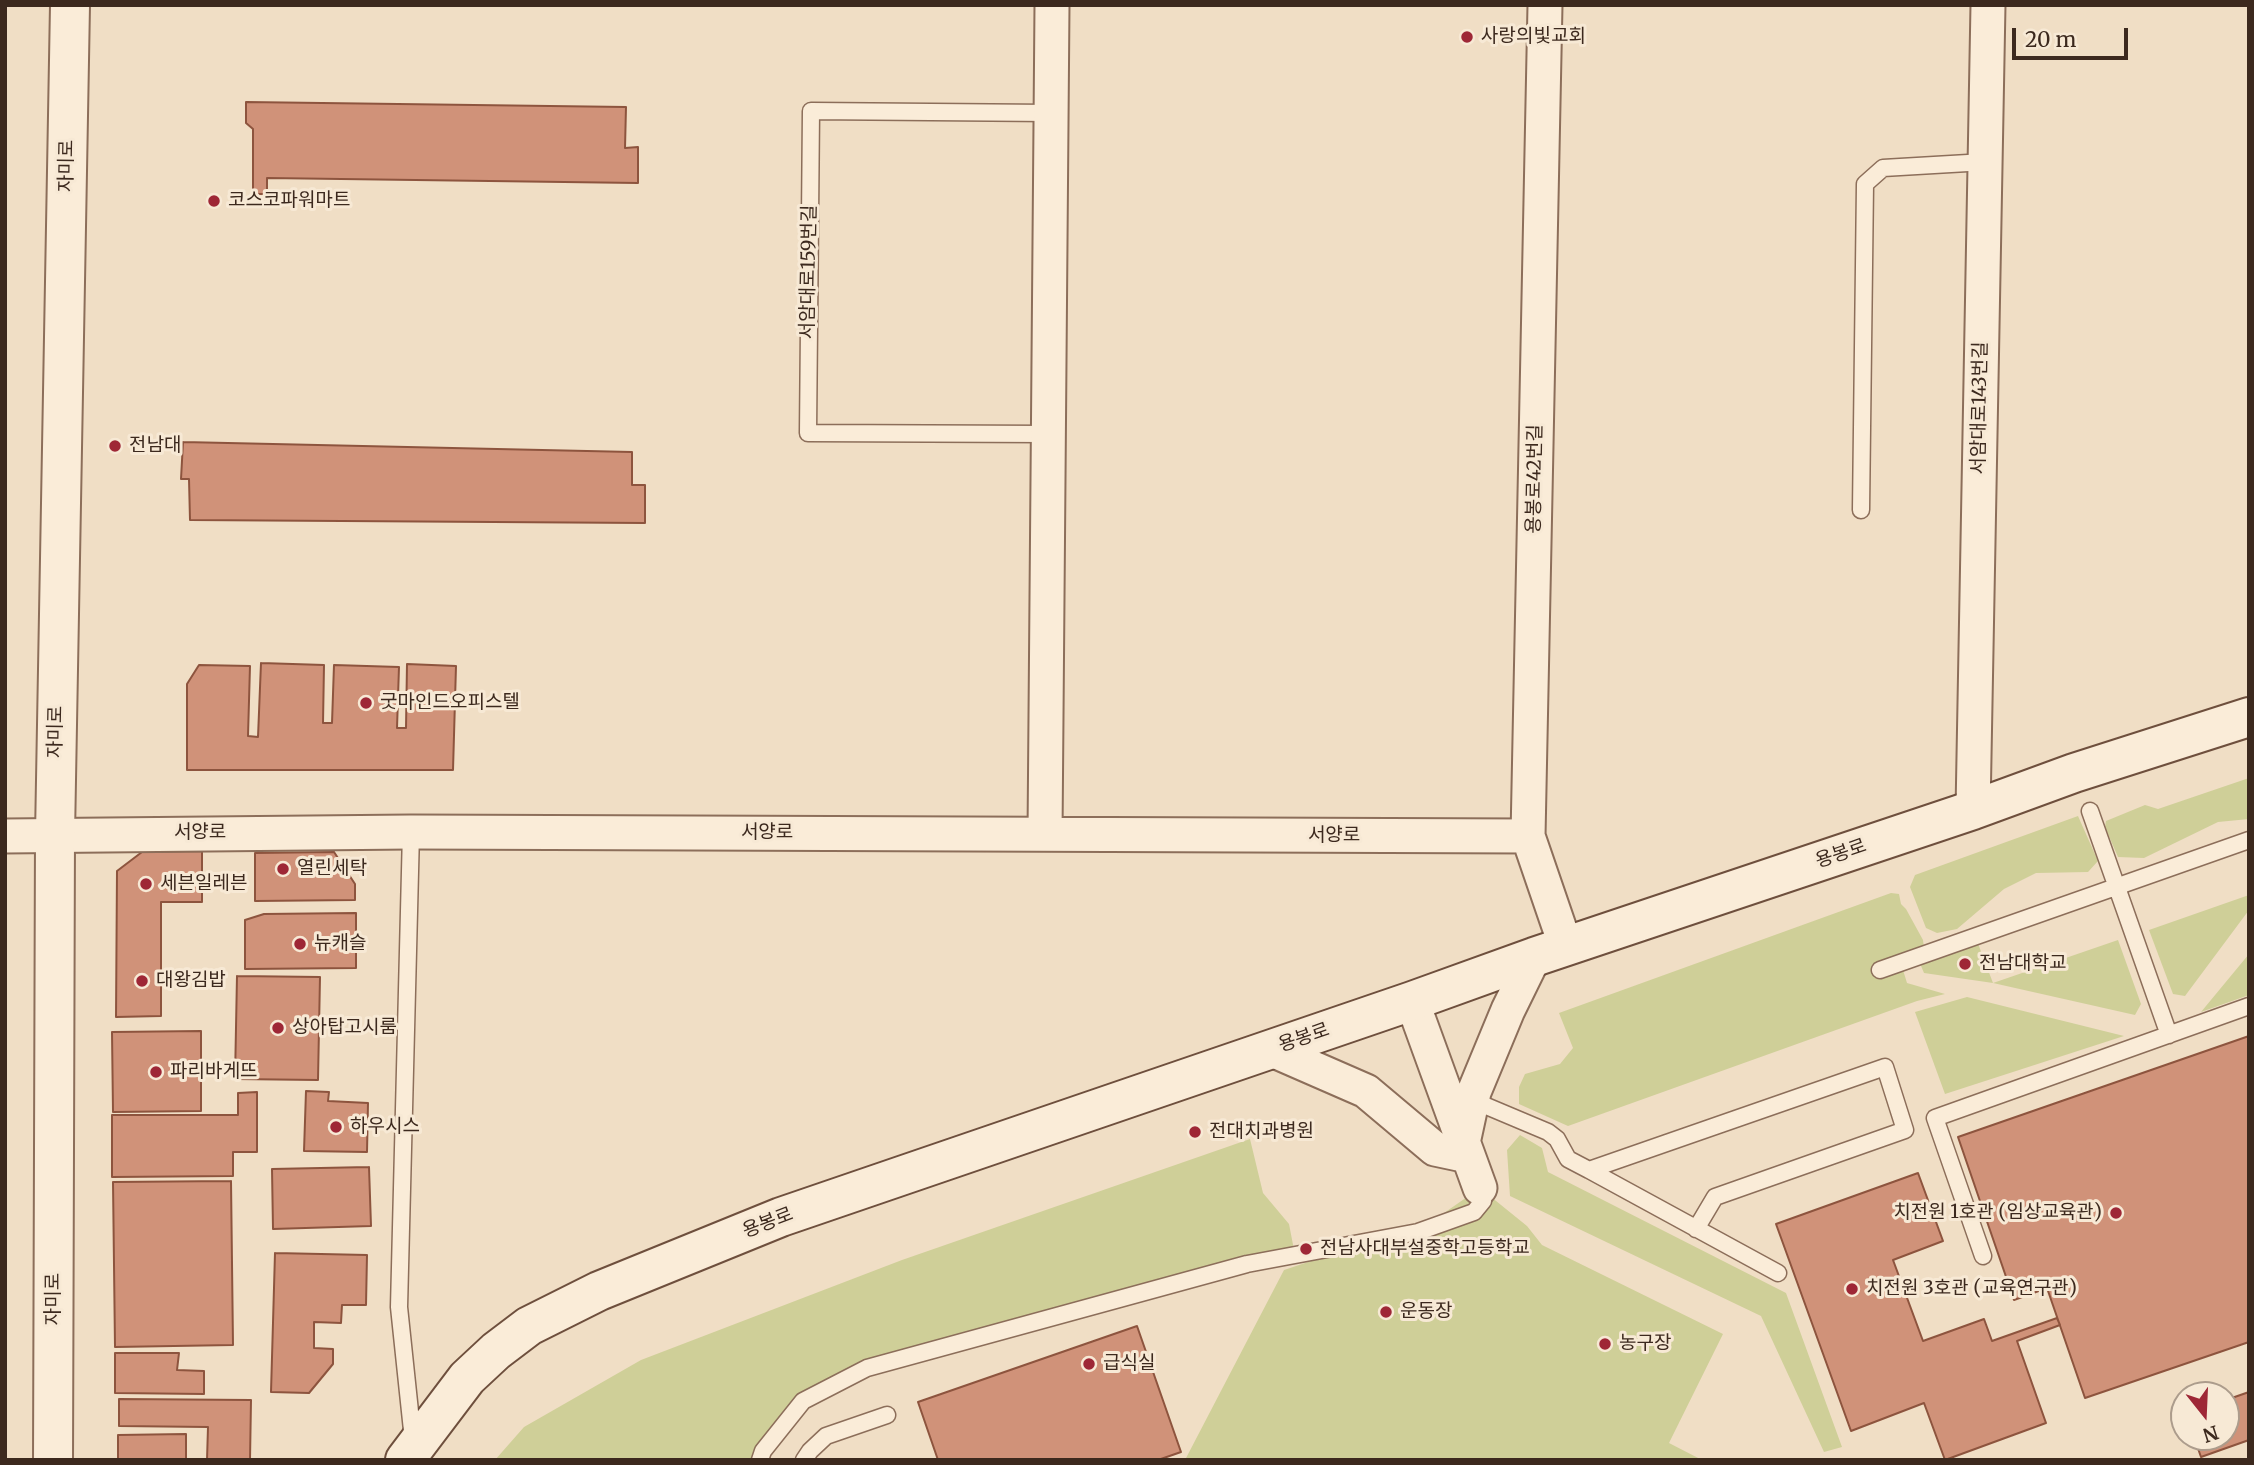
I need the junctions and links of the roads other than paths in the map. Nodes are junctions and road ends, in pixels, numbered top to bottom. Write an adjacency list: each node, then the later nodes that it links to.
1 (70, 5): 15 (main road, 자미로)
2 (1052, 5): 5 (street)
3 (1545, 5): 16 (street, 용봉로42번길)
4 (1988, 5): 6 (street, 서암대로143번길)
5 (1051, 113): 7 (street); 7 (lane, 서암대로159번길)
6 (1985, 162): 8 (lane); 10 (street, 서암대로143번길)
7 (1048, 434): 13 (street)
8 (1861, 510)
9 (2249, 717): 10 (main road, 용봉로)
10 (1973, 810): 19 (main road, 용봉로)
11 (2090, 811): 18 (lane)
12 (411, 832): 13 (street, 서양로); 15 (street, 서양로); 33 (lane, 용봉로)
13 (1045, 834): 16 (street, 서양로)
14 (5, 835): 15 (street, 서양로)
15 (55, 835): 34 (main road, 자미로)
16 (1528, 836): 19 (street, 용봉로42번길)
17 (2249, 840): 18 (lane)
18 (2118, 886): 20 (lane); 23 (lane)
19 (1550, 952): 21 (main road, 용봉로); 25 (street)
20 (1880, 970)
21 (1412, 1001): 24 (main road, 용봉로); 26 (street)
22 (2249, 1006): 23 (lane)
23 (2169, 1035): 30 (lane)
24 (1272, 1050): 26 (street); 33 (main road, 용봉로)
25 (1472, 1100): 26 (street); 27 (lane)
26 (1466, 1149): 28 (street)
27 (1589, 1170): 29 (lane); 29 (lane)
28 (1480, 1188): 35 (lane)
29 (1696, 1229): 31 (lane)
30 (1983, 1256)
31 (1778, 1273)
32 (887, 1415): 36 (lane)
33 (410, 1454)
34 (53, 1460)
35 (760, 1460)
36 (804, 1460)

